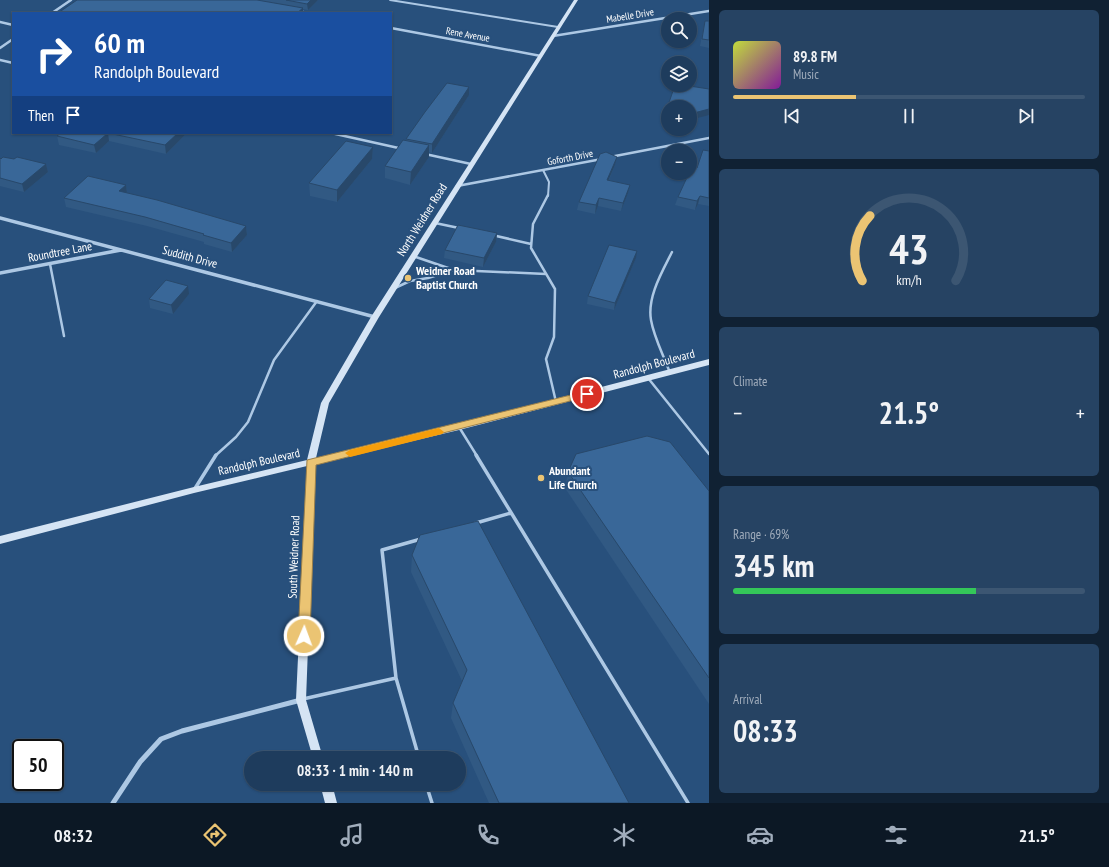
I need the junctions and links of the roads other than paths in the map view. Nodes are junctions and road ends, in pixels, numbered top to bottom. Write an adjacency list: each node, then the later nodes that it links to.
1 (71, 0): 6 (street)
2 (390, 0): 10 (lane)
3 (576, 0): 10 (main road, North Weidner Road)
4 (294, 10): 7 (street)
5 (709, 11): 12 (street, Mabelle Drive)
6 (53, 12)
7 (303, 12)
8 (0, 22): 9 (street)
9 (12, 25)
10 (558, 27): 12 (main road, North Weidner Road)
11 (392, 28): 15 (street, Rene Avenue)
12 (553, 36): 15 (main road, North Weidner Road)
13 (12, 40): 14 (street)
14 (0, 48)
15 (541, 56): 22 (main road, North Weidner Road)
16 (0, 60): 17 (street)
17 (12, 63)
18 (336, 134): 20 (street)
19 (709, 138): 23 (street, Goforth Drive)
20 (409, 150)
21 (417, 152): 22 (street)
22 (471, 164): 24 (main road, North Weidner Road)
23 (543, 170): 24 (street, Goforth Drive); 29 (lane)
24 (457, 186): 26 (main road, North Weidner Road)
25 (0, 218): 30 (street, Suddith Drive)
26 (434, 223): 27 (lane); 32 (main road, North Weidner Road)
27 (466, 230)
28 (488, 234): 29 (lane)
29 (531, 244): 36 (lane)
30 (123, 250): 33 (street, Roundtree Lane); 38 (street, Suddith Drive)
31 (672, 252): 42 (lane)
32 (413, 256): 34 (lane); 37 (main road, North Weidner Road)
33 (50, 264): 35 (street, Roundtree Lane); 40 (lane)
34 (454, 270): 36 (lane); 37 (lane)
35 (0, 273)
36 (546, 274): 44 (lane)
37 (393, 289): 39 (main road, North Weidner Road)
38 (317, 301): 39 (street, Suddith Drive); 48 (lane)
39 (376, 317): 47 (main road, North Weidner Road)
40 (64, 336)
41 (709, 362): 42 (main road, Randolph Boulevard)
42 (670, 372): 43 (main road, Randolph Boulevard)
43 (648, 378): 44 (main road, Randolph Boulevard); 46 (lane)
44 (556, 402): 45 (main road, Randolph Boulevard)
45 (459, 426): 47 (main road, Randolph Boulevard); 49 (lane)
46 (709, 454)
47 (311, 463): 48 (main road, Randolph Boulevard); 54 (main road, South Weidner Road)
48 (194, 490): 52 (main road, Randolph Boulevard)
49 (511, 513): 50 (lane); 62 (lane)
50 (473, 524)
51 (428, 537): 53 (lane)
52 (0, 540)
53 (396, 678): 54 (lane); 56 (lane)
54 (301, 700): 55 (main road, South Weidner Road); 59 (street)
55 (316, 751)
56 (417, 751)
57 (328, 791): 60 (main road)
58 (428, 791): 61 (lane)
59 (113, 803)
60 (331, 803)
61 (432, 803)
62 (688, 803)

